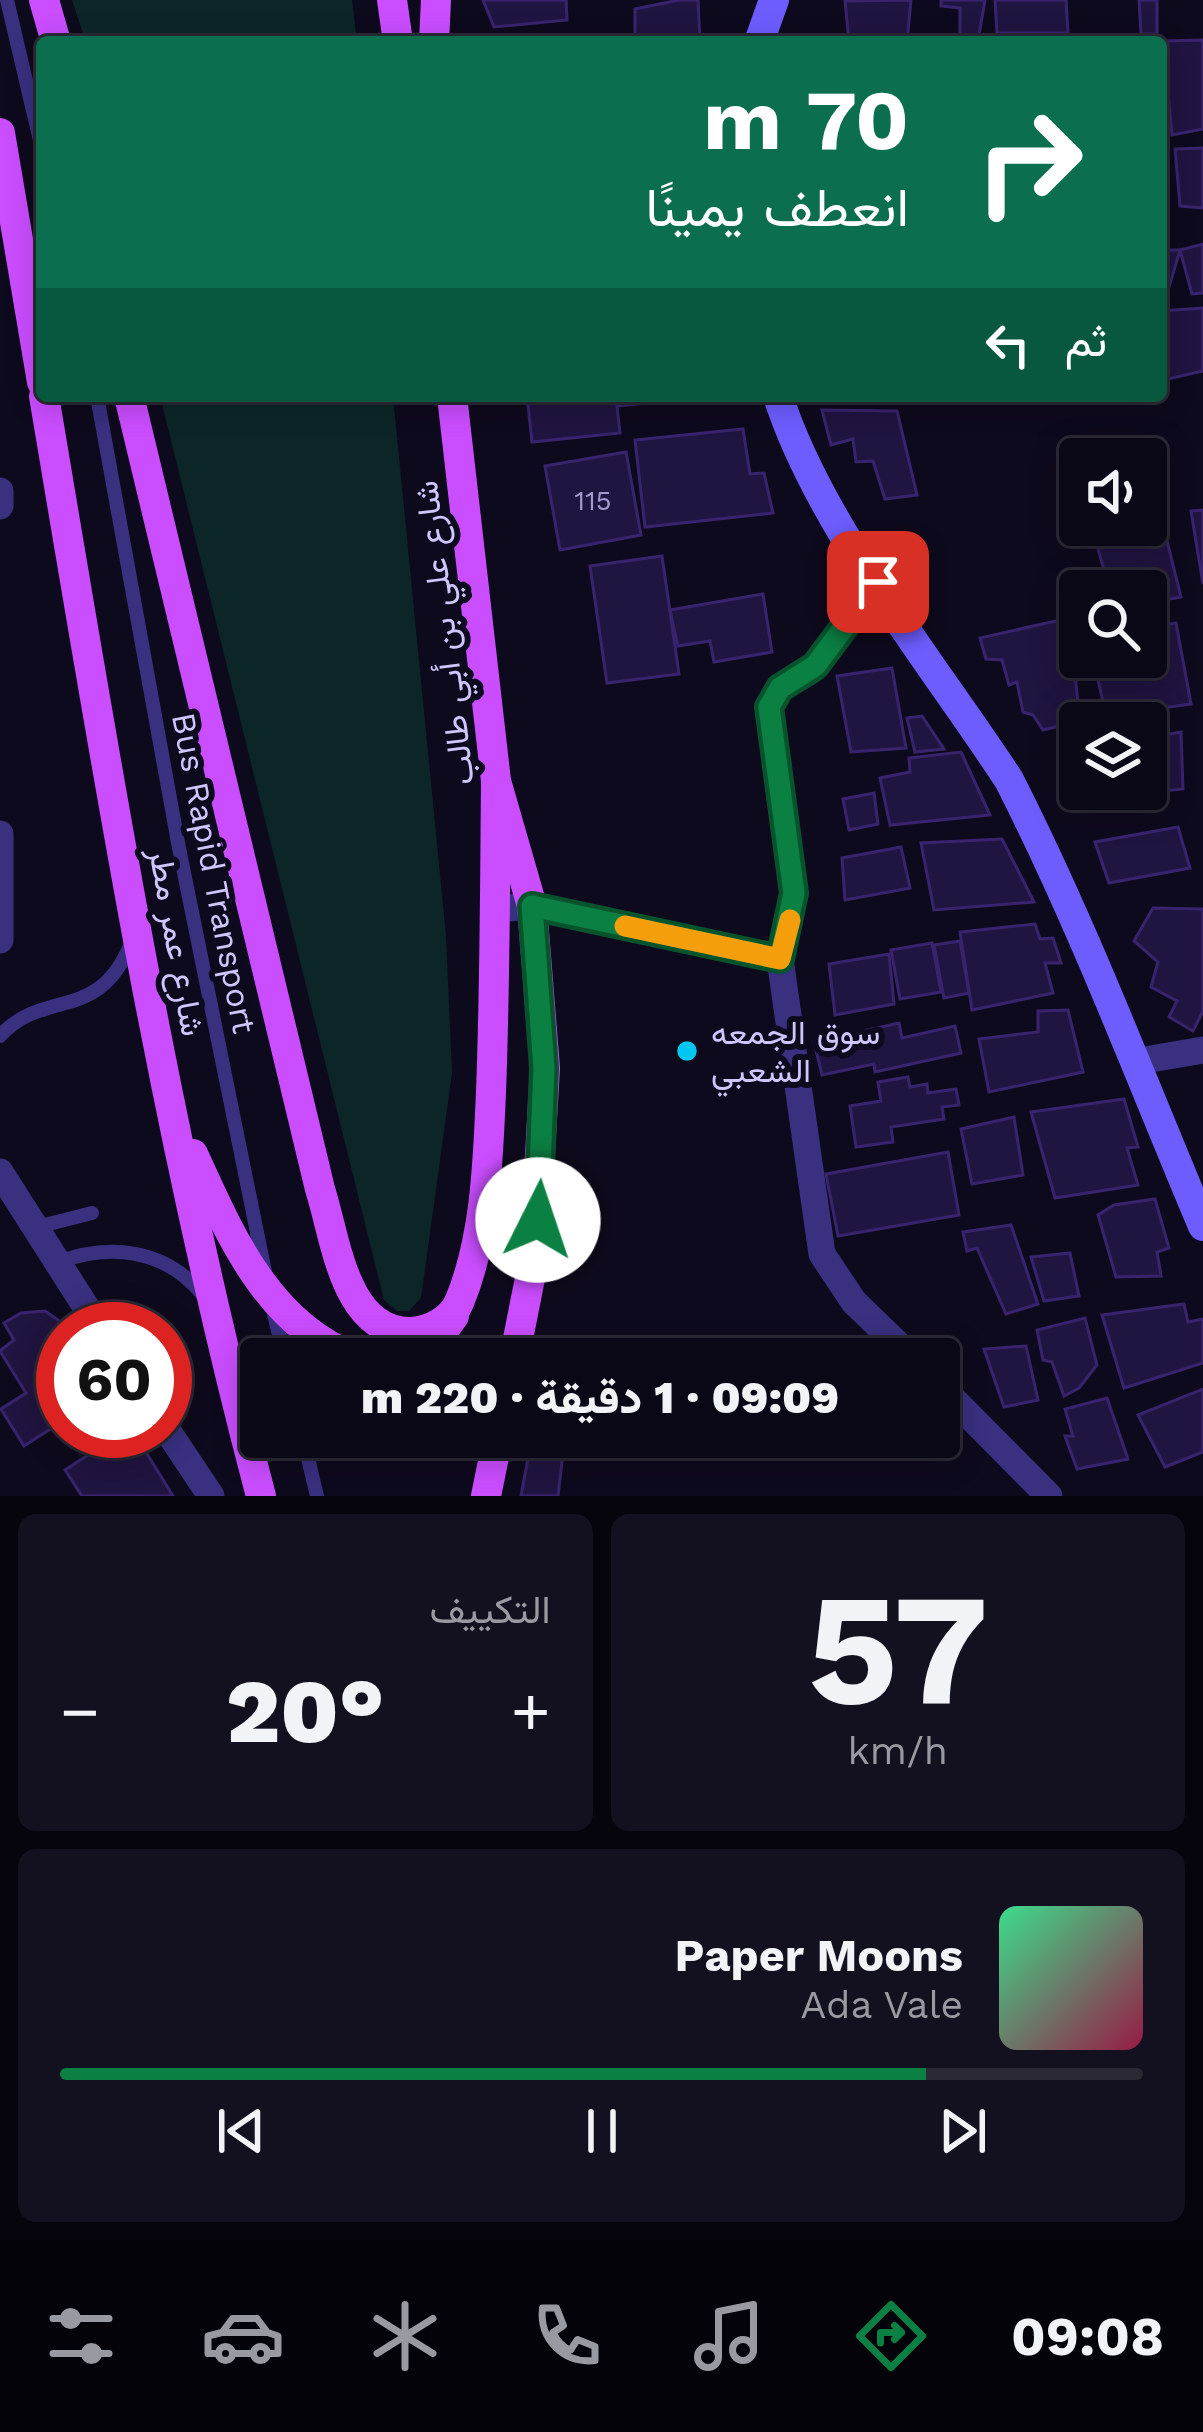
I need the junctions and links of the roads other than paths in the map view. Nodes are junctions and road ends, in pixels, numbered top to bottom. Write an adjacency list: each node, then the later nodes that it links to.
1 (7, 0): 10 (lane)
2 (44, 0): 6 (main road)
3 (392, 0): 7 (main road)
4 (436, 0): 8 (main road)
5 (774, 0): 9 (street)
6 (54, 36)
7 (397, 36)
8 (434, 36)
9 (761, 36)
10 (36, 123)
11 (0, 133): 12 (main road)
12 (36, 346)
13 (45, 402): 25 (main road, شارع عمر مطر)
14 (98, 402): 37 (lane, Bus Rapid Transport)
15 (130, 402): 39 (main road)
16 (453, 402): 21 (main road, شارع علي بن أبي طالب)
17 (780, 402): 20 (street)
18 (0, 490): 19 (street)
19 (0, 506)
20 (878, 582): 27 (street); 30 (street)
21 (496, 781): 23 (main road, شارع علي بن أبي طالب); 24 (main road)
22 (0, 834): 26 (street)
23 (532, 906): 24 (street); 27 (street); 44 (main road, شارع علي بن أبي طالب)
24 (495, 909): 39 (main road)
25 (137, 924): 28 (lane); 31 (main road, شارع عمر مطر)
26 (0, 940)
27 (780, 959): 45 (street)
28 (0, 1036)
29 (1203, 1050): 30 (street)
30 (1139, 1061): 34 (street)
31 (170, 1106): 37 (main road); 40 (main road, شارع عمر مطر)
32 (0, 1172): 35 (street)
33 (92, 1213): 35 (lane)
34 (1203, 1226)
35 (32, 1228): 36 (street)
36 (56, 1263): 38 (street); 40 (lane)
37 (269, 1295): 41 (lane, Bus Rapid Transport); 42 (main road)
38 (82, 1302)
39 (460, 1304): 43 (main road)
40 (211, 1306): 51 (main road, شارع عمر مطر)
41 (280, 1338)
42 (318, 1338)
43 (437, 1338)
44 (518, 1338)
45 (891, 1338)
46 (960, 1406): 54 (street)
47 (186, 1458): 50 (street)
48 (308, 1458): 52 (lane)
49 (494, 1458): 53 (main road)
50 (211, 1496)
51 (261, 1496)
52 (317, 1496)
53 (486, 1496)
54 (1049, 1496)

